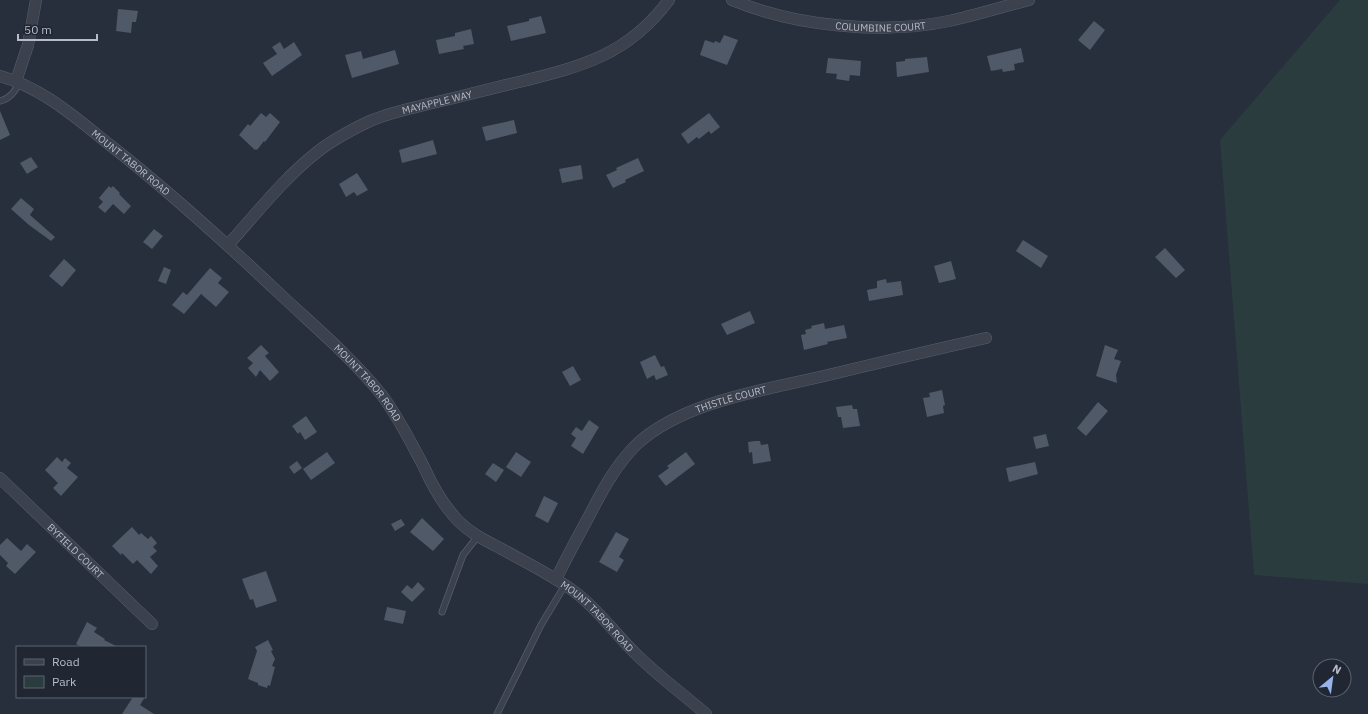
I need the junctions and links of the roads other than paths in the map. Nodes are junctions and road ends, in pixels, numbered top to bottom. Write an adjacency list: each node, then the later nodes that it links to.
1 (36, 0): 6 (street)
2 (669, 0): 8 (street, MAYAPPLE WAY)
3 (732, 0): 4 (street, COLUMBINE COURT)
4 (1028, 0)
5 (0, 76): 6 (street, MOUNT TABOR ROAD)
6 (18, 81): 7 (lane); 8 (street, MOUNT TABOR ROAD)
7 (0, 101)
8 (228, 245): 11 (street, MOUNT TABOR ROAD)
9 (986, 338): 12 (street, THISTLE COURT)
10 (0, 478): 14 (street, BYFIELD COURT)
11 (478, 536): 12 (street, MOUNT TABOR ROAD); 13 (lane)
12 (560, 582): 15 (lane); 16 (street, MOUNT TABOR ROAD)
13 (442, 612)
14 (152, 624)
15 (497, 714)
16 (706, 714)

